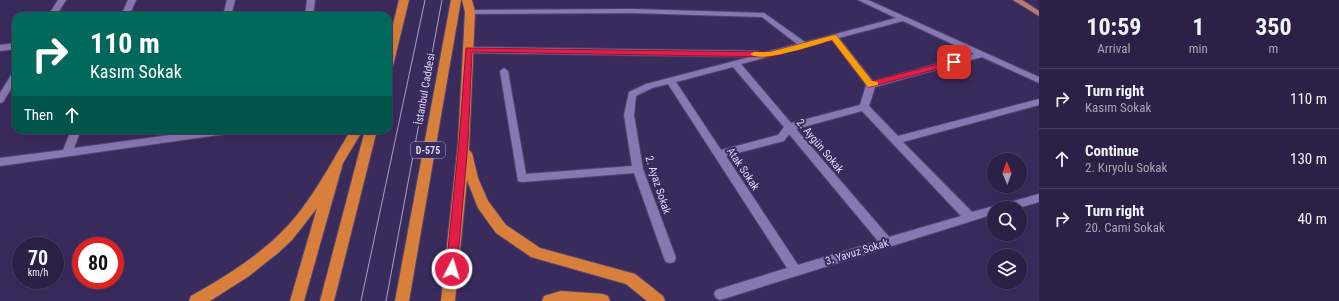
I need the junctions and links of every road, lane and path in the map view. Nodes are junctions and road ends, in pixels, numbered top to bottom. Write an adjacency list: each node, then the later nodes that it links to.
1 (62, 0): 10 (street)
2 (132, 0): 11 (street)
3 (231, 0): 12 (street)
4 (311, 0): 13 (street)
5 (404, 0): 21 (highway)
6 (456, 0): 57 (highway, İstanbul Caddesi / D-575)
7 (468, 0): 14 (highway)
8 (862, 0): 16 (street)
9 (1017, 0): 15 (main road)
10 (54, 12)
11 (127, 12)
12 (229, 12)
13 (310, 12)
14 (470, 12): 19 (street); 22 (highway)
15 (1039, 14)
16 (903, 20): 17 (street); 24 (street)
17 (834, 37): 19 (street); 30 (street)
18 (12, 46): 20 (street)
19 (804, 46): 23 (street)
20 (0, 48)
21 (392, 50)
22 (468, 50): 23 (street); 40 (highway)
23 (770, 54): 25 (street)
24 (981, 55): 28 (street); 30 (street)
25 (736, 64): 29 (street); 34 (street, 2. Aygün Sokak)
26 (504, 72): 45 (street)
27 (12, 80): 31 (street)
28 (1039, 80)
29 (671, 81): 42 (street, Atak Sokak); 45 (street, 2. Ayaz Sokak)
30 (870, 85): 33 (street)
31 (0, 100)
32 (1039, 102): 39 (street)
33 (864, 107): 34 (street); 39 (street)
34 (789, 127): 42 (street); 50 (street, 2. Aygün Sokak)
35 (74, 134): 41 (street)
36 (186, 134): 41 (street)
37 (355, 134): 44 (highway)
38 (371, 134): 56 (highway)
39 (896, 140): 49 (street)
40 (464, 142): 58 (highway); 61 (highway)
41 (67, 153): 43 (street)
42 (719, 154): 52 (street, Atak Sokak)
43 (0, 162)
44 (337, 162): 54 (highway); 55 (highway)
45 (638, 169): 51 (street, 2. Ayaz Sokak)
46 (1039, 198): 47 (street)
47 (1027, 201)
48 (987, 212): 49 (street, 3. Yavuz Sokak)
49 (969, 217): 50 (street, 3. Yavuz Sokak)
50 (886, 242): 52 (street, 3. Yavuz Sokak)
51 (670, 258)
52 (796, 271): 53 (street, 3. Yavuz Sokak)
53 (720, 294)
54 (196, 301)
55 (297, 301)
56 (327, 301)
57 (402, 301)
58 (448, 301)
59 (549, 301): 60 (highway)
60 (603, 301)
61 (658, 301)

